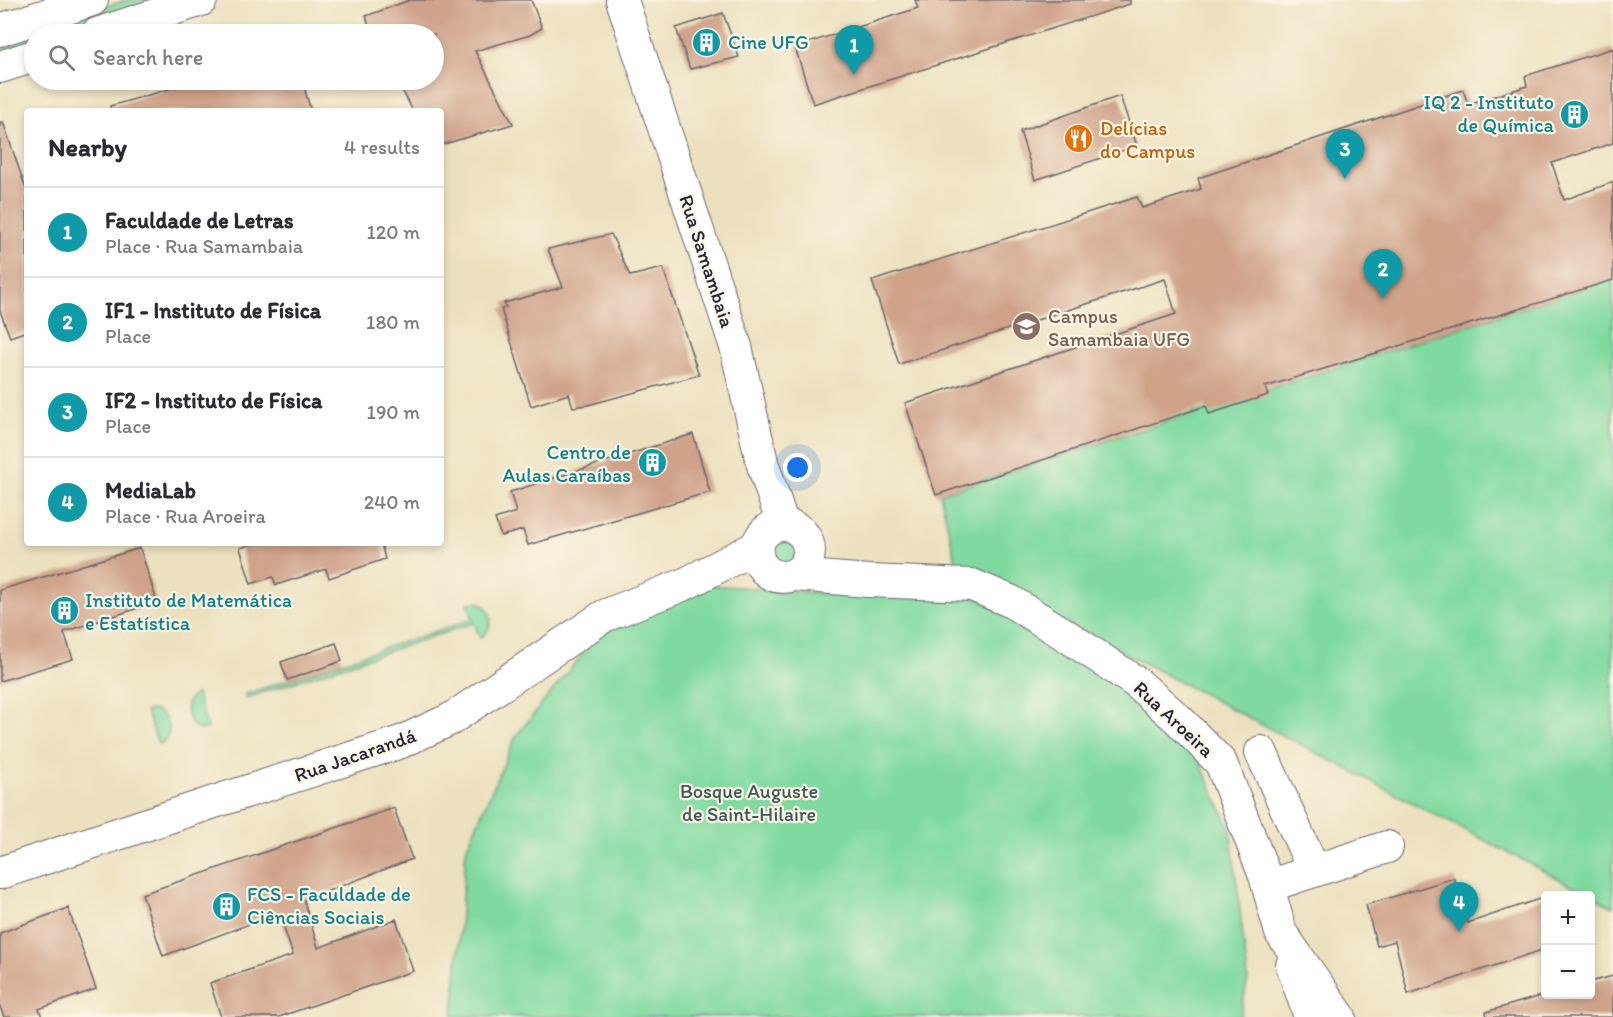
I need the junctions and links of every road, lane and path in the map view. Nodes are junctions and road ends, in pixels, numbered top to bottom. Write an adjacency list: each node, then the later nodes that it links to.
1 (92, 0): 5 (street)
2 (201, 0): 4 (street)
3 (622, 0): 8 (street, Rua Samambaia)
4 (128, 24)
5 (0, 30)
6 (24, 59): 7 (street)
7 (0, 67)
8 (783, 525): 9 (street); 10 (street)
9 (758, 546): 10 (street); 11 (street)
10 (792, 568): 11 (street, Rua Aroeira); 16 (street, Rua Aroeira)
11 (685, 584): 15 (street, Rua Jacarandá)
12 (1261, 752): 14 (street)
13 (1387, 847): 14 (street)
14 (1314, 871): 16 (street)
15 (0, 873)
16 (1268, 886): 17 (street, Rua Aroeira)
17 (1281, 933): 18 (street); 19 (street, Rua Aroeira)
18 (1310, 1017)
19 (1340, 1017)

